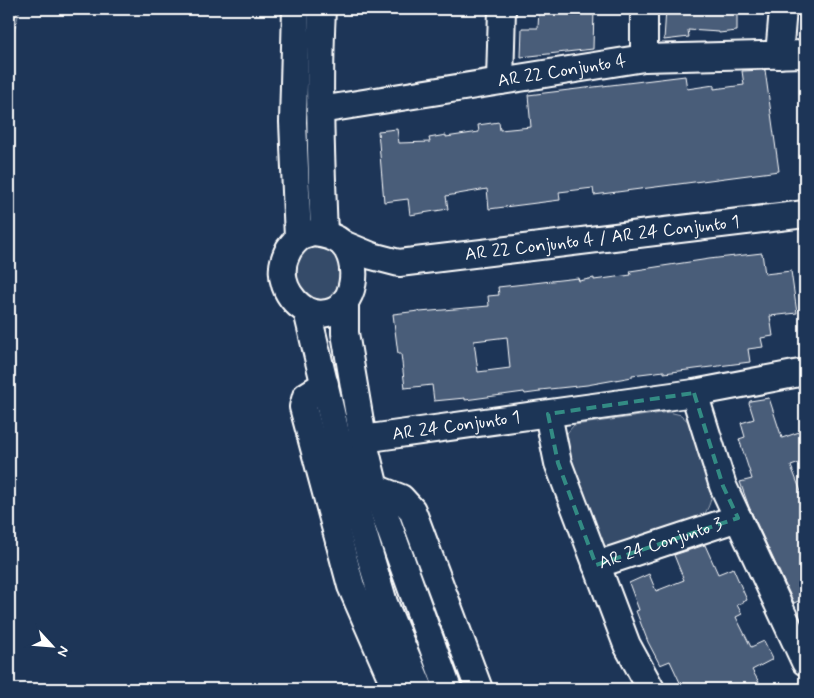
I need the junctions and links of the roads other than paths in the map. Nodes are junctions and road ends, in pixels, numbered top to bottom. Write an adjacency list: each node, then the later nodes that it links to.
1 (296, 9): 12 (street)
2 (322, 9): 10 (street)
3 (502, 9): 9 (street)
4 (644, 9): 8 (street)
5 (783, 9): 7 (street)
6 (805, 54): 7 (street, AR 22 Conjunto 4)
7 (779, 55): 8 (street, AR 22 Conjunto 4)
8 (644, 58): 9 (street, AR 22 Conjunto 4)
9 (500, 81): 10 (street, AR 22 Conjunto 4)
10 (320, 110): 13 (street)
11 (805, 214): 14 (street, AR 22 Conjunto 4 / AR 24 Conjunto 1)
12 (298, 238): 13 (street); 16 (street)
13 (333, 239): 14 (street); 15 (street)
14 (399, 263): 15 (street)
15 (349, 295): 16 (street); 21 (street)
16 (308, 311): 18 (street)
17 (805, 372): 19 (street)
18 (324, 384): 26 (street); 27 (street)
19 (694, 393): 20 (street); 23 (street)
20 (548, 414): 21 (street, AR 24 Conjunto 1); 24 (street)
21 (363, 439): 22 (street)
22 (375, 488): 28 (street); 29 (street)
23 (738, 518): 24 (street, AR 24 Conjunto 3); 25 (street)
24 (596, 565): 30 (street, AR 24 Conjunto 3)
25 (805, 662)
26 (396, 689)
27 (420, 689)
28 (448, 689)
29 (479, 689)
30 (651, 689)

